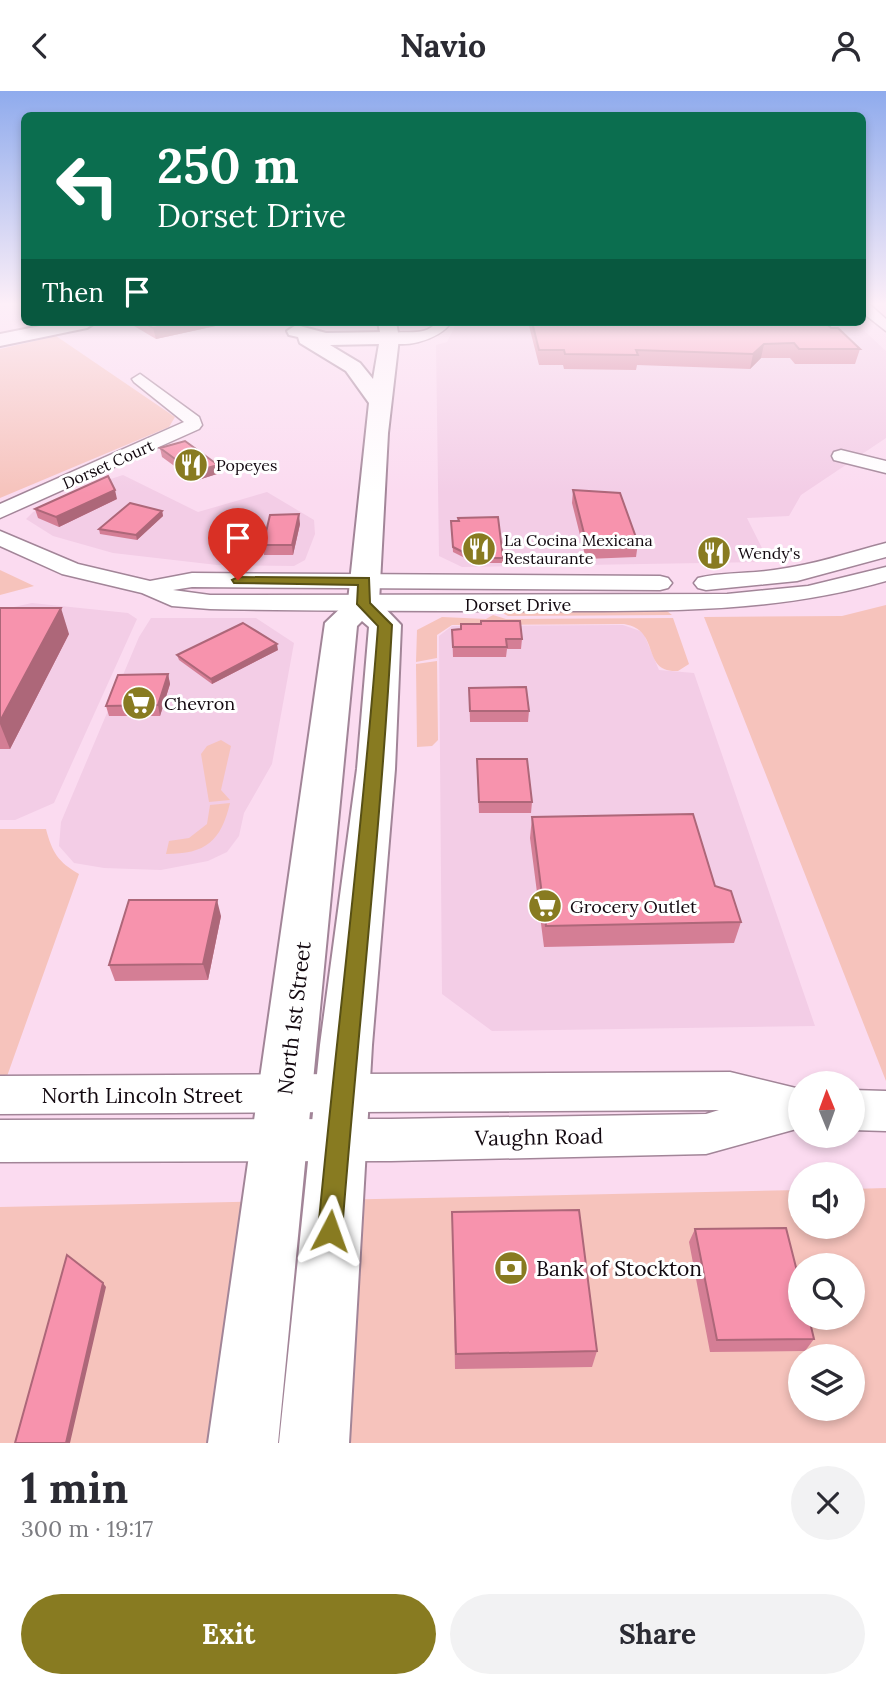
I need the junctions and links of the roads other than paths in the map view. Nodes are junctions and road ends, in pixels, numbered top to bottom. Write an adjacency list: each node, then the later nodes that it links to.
1 (352, 366): 4 (main road)
2 (386, 366): 4 (main road)
3 (140, 379): 7 (street, Dorset Court)
4 (380, 403): 11 (main road)
5 (841, 456): 6 (street)
6 (886, 467)
7 (0, 512)
8 (0, 538): 11 (street, Dorset Drive)
9 (886, 550): 11 (street, Dorset Drive)
10 (886, 574): 11 (street, Dorset Drive)
11 (364, 592): 16 (main road, North 1st Street); 17 (main road)
12 (0, 1095): 16 (street, North Lincoln Street)
13 (865, 1110): 14 (street)
14 (886, 1111)
15 (788, 1112): 17 (street, Vaughn Road)
16 (282, 1117): 17 (street, Vaughn Road); 18 (street); 19 (main road, North 1st Street)
17 (340, 1117): 20 (main road)
18 (0, 1140)
19 (243, 1443)
20 (314, 1443)

